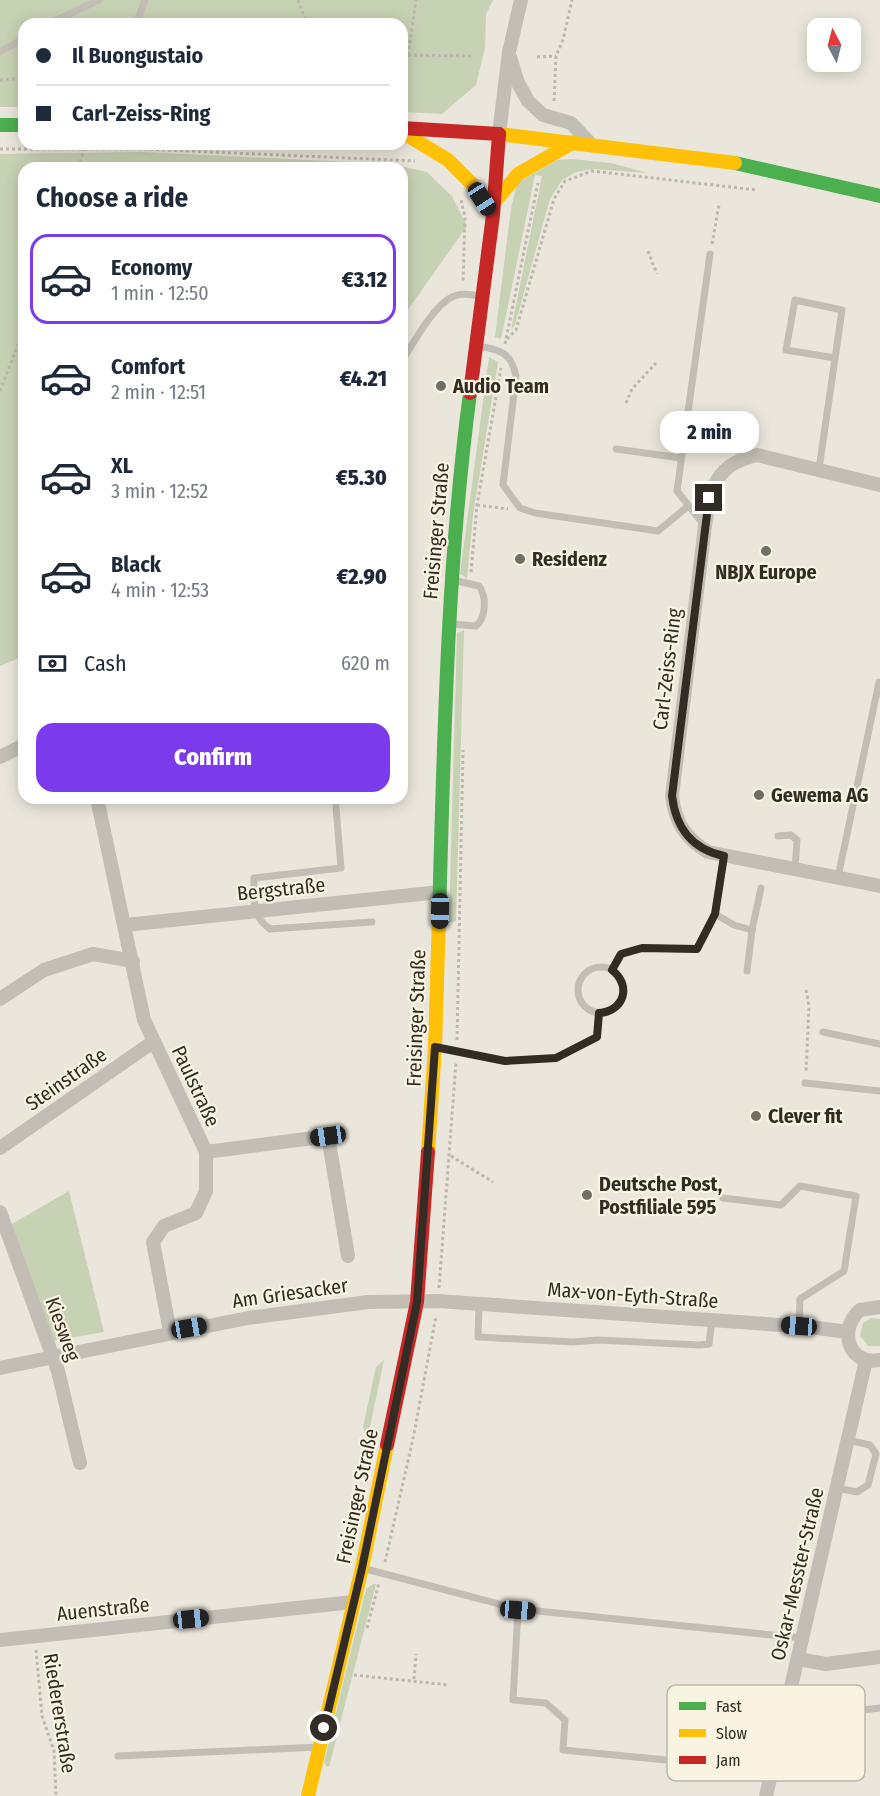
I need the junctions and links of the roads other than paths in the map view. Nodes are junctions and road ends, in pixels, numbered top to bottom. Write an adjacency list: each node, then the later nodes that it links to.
1 (99, 0): 4 (lane)
2 (145, 0): 5 (lane)
3 (521, 0): 8 (street, Freisinger Straße)
4 (61, 18)
5 (138, 18)
6 (18, 42): 7 (lane)
7 (0, 52)
8 (509, 52): 13 (street, Freisinger Straße); 15 (street, Freisinger Straße)
9 (0, 125): 10 (main road)
10 (18, 125)
11 (408, 130): 13 (main road)
12 (408, 134): 17 (main road)
13 (499, 134): 14 (main road); 17 (main road, Freisinger Straße)
14 (574, 142): 15 (main road); 17 (main road)
15 (590, 143): 16 (main road)
16 (880, 196)
17 (493, 210): 19 (main road, Freisinger Straße)
18 (710, 254): 24 (lane)
19 (483, 296): 20 (main road, Freisinger Straße); 21 (lane)
20 (477, 346): 27 (lane); 29 (main road, Freisinger Straße)
21 (408, 352)
22 (835, 358): 22 (lane); 25 (lane)
23 (616, 449): 24 (lane)
24 (681, 458): 27 (lane)
25 (819, 469): 26 (street, Carl-Zeiss-Ring); 28 (street, Carl-Zeiss-Ring)
26 (880, 485)
27 (687, 507): 28 (lane)
28 (705, 526): 37 (street, Carl-Zeiss-Ring)
29 (451, 580): 30 (main road, Freisinger Straße); 30 (lane)
30 (448, 623): 42 (main road, Freisinger Straße)
31 (879, 682): 39 (lane)
32 (18, 748): 33 (street)
33 (0, 757)
34 (98, 804): 46 (street, Paulstraße)
35 (336, 807): 43 (lane)
36 (778, 836): 38 (lane)
37 (724, 856): 38 (street, Carl-Zeiss-Ring); 44 (lane)
38 (795, 869): 39 (street, Carl-Zeiss-Ring)
39 (838, 878): 40 (street, Carl-Zeiss-Ring)
40 (880, 886)
41 (760, 888): 47 (lane)
42 (440, 892): 43 (street, Bergstraße); 56 (main road, Freisinger Straße)
43 (254, 911): 45 (lane); 46 (street, Bergstraße)
44 (715, 914): 47 (lane); 49 (lane)
45 (372, 922)
46 (125, 925): 48 (street, Paulstraße)
47 (752, 930): 50 (lane)
48 (133, 961): 51 (street); 54 (street, Paulstraße)
49 (612, 970): 52 (lane); 52 (lane)
50 (747, 971)
51 (0, 999)
52 (599, 1013): 56 (lane)
53 (823, 1032): 55 (lane)
54 (153, 1042): 59 (street, Steinstraße); 60 (street, Paulstraße)
55 (880, 1044)
56 (435, 1047): 64 (main road, Freisinger Straße)
57 (806, 1083): 58 (lane)
58 (880, 1091)
59 (0, 1148)
60 (206, 1152): 63 (street, Paulstraße); 69 (street)
61 (723, 1198): 68 (lane)
62 (0, 1212): 71 (street, Kiesweg)
63 (348, 1256)
64 (417, 1302): 66 (street, Max-von-Eyth-Straße); 69 (street, Am Griesacker); 78 (main road, Freisinger Straße)
65 (879, 1302): 70 (street)
66 (479, 1305): 67 (street, Max-von-Eyth-Straße); 67 (lane)
67 (712, 1320): 68 (street, Max-von-Eyth-Straße)
68 (799, 1326): 70 (street, Max-von-Eyth-Straße)
69 (170, 1332): 71 (street, Am Griesacker)
70 (847, 1332): 72 (street)
71 (51, 1359): 74 (street, Am Griesacker); 76 (street, Kiesweg)
72 (866, 1360): 73 (street); 75 (street, Oskar-Messter-Straße)
73 (880, 1360)
74 (0, 1368)
75 (848, 1440): 77 (street, Oskar-Messter-Straße); 77 (lane)
76 (80, 1463)
77 (837, 1488): 81 (street, Oskar-Messter-Straße)
78 (362, 1568): 79 (main road, Freisinger Straße); 80 (lane)
79 (353, 1602): 82 (street, Auenstraße); 88 (main road, Freisinger Straße)
80 (518, 1610): 81 (lane); 90 (lane)
81 (803, 1638): 84 (street, Oskar-Messter-Straße)
82 (0, 1640)
83 (880, 1657): 84 (street)
84 (798, 1659): 85 (street, Oskar-Messter-Straße)
85 (792, 1685)
86 (880, 1708): 87 (lane)
87 (865, 1710)
88 (319, 1747): 89 (lane); 92 (main road, Freisinger Straße)
89 (118, 1756)
90 (667, 1760)
91 (769, 1781): 93 (street, Oskar-Messter-Straße)
92 (308, 1796)
93 (766, 1796)

